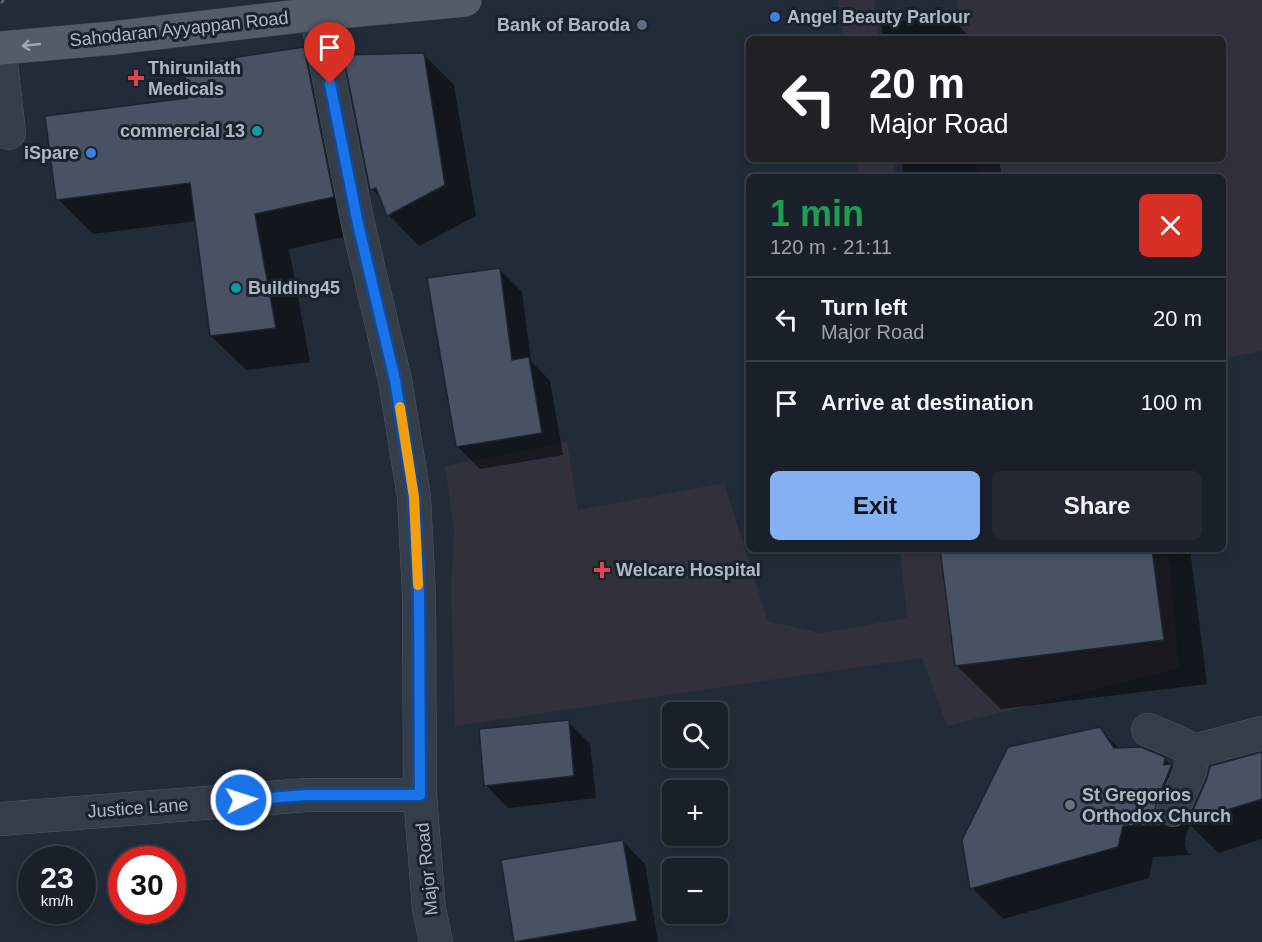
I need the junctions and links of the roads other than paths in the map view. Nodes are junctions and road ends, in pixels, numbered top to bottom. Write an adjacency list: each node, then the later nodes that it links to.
1 (465, 0): 2 (main road, Sahodaran Ayyappan Road)
2 (316, 14): 3 (main road, Sahodaran Ayyappan Road, one-way to 3); 9 (street, Major Road)
3 (0, 48)
4 (0, 54): 5 (street)
5 (9, 133)
6 (1148, 730): 8 (street)
7 (1262, 734): 8 (street)
8 (1194, 751): 10 (street)
9 (420, 795): 11 (street, Justice Lane); 12 (street, Major Road)
10 (1173, 810)
11 (0, 819)
12 (436, 942)

